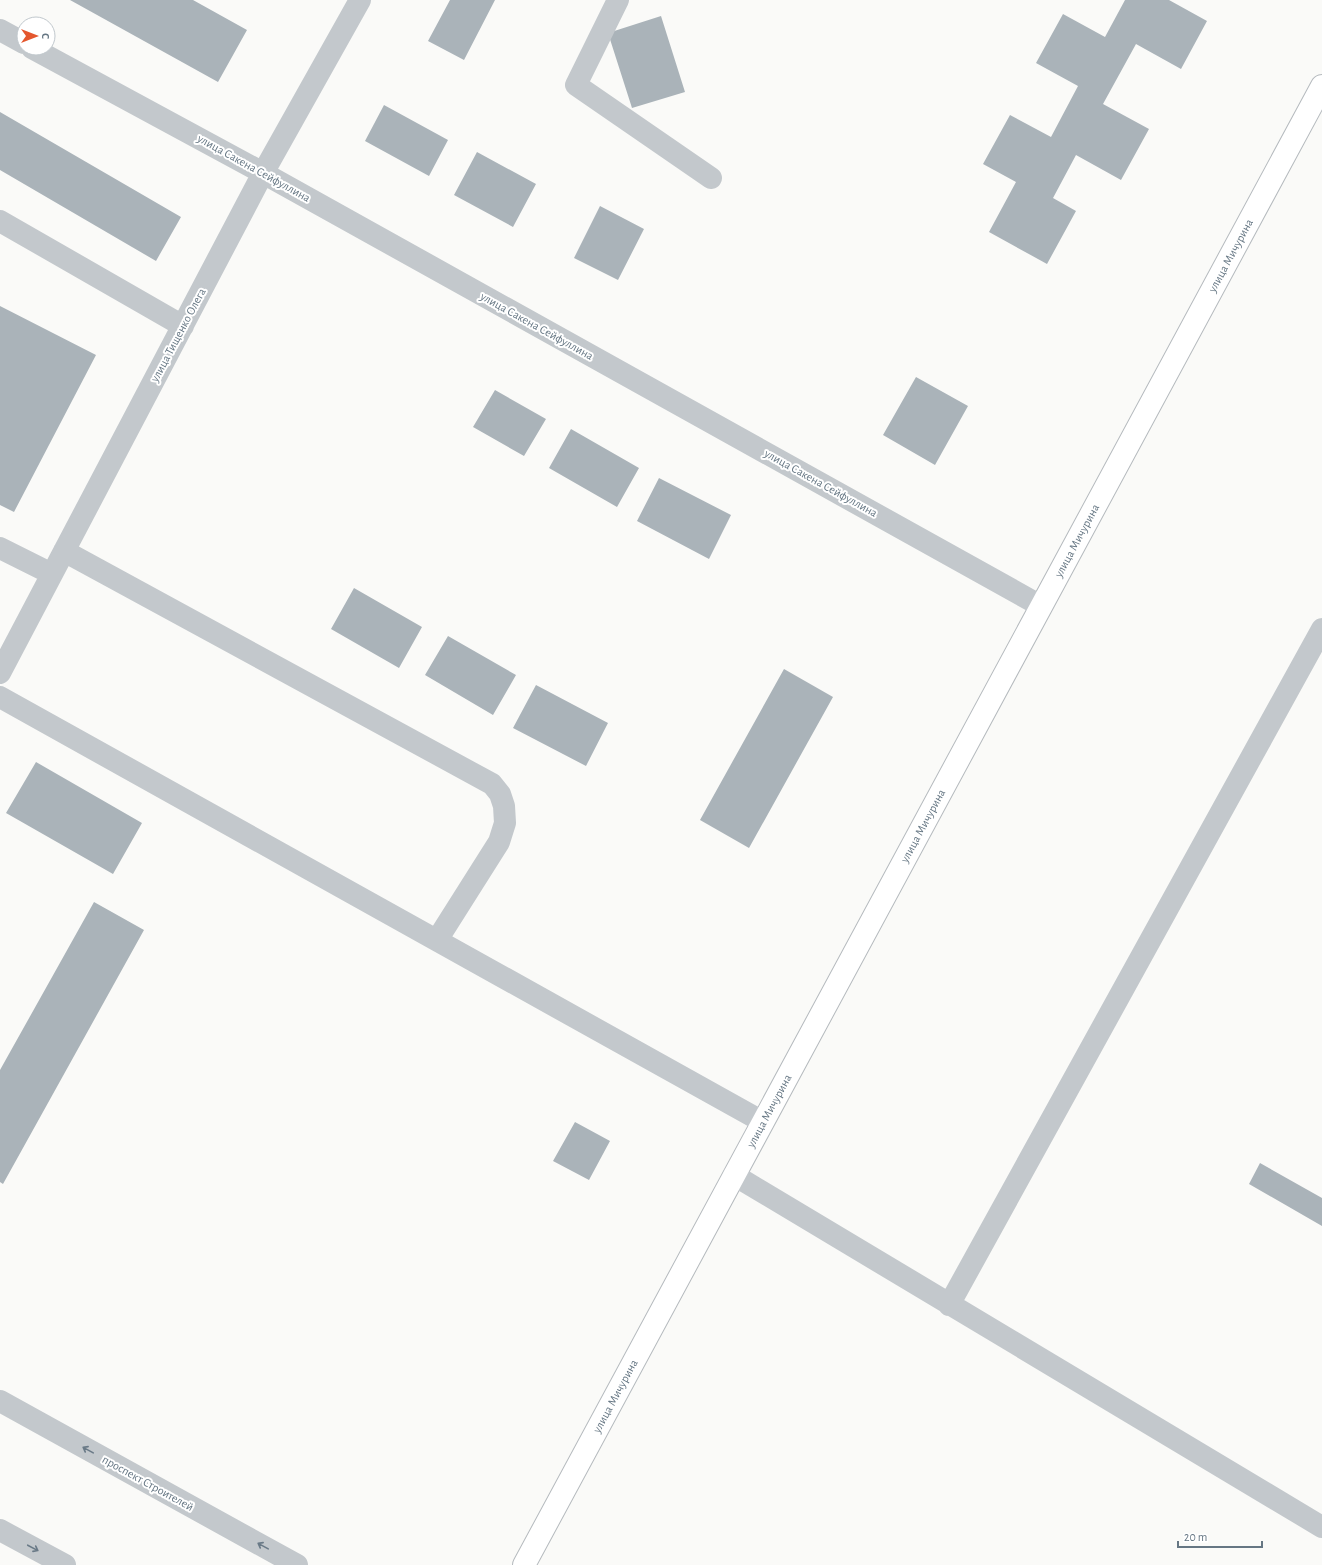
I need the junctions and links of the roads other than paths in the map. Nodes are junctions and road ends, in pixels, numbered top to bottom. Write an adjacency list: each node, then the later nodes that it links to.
1 (360, 0): 7 (street, улица Тищенко Олега)
2 (618, 0): 8 (street)
3 (0, 30): 4 (street)
4 (16, 39)
5 (47, 56): 7 (street, улица Сакена Сейфуллина)
6 (1322, 86): 14 (main road, улица Мичурина)
7 (263, 173): 10 (street, улица Тищенко Олега); 14 (street, улица Сакена Сейфуллина)
8 (711, 178)
9 (0, 220): 10 (street)
10 (183, 326): 12 (street, улица Тищенко Олега)
11 (0, 548): 13 (street)
12 (64, 551): 13 (street, улица Тищенко Олега); 18 (street)
13 (52, 574): 16 (street, улица Тищенко Олега)
14 (1041, 606): 19 (main road, улица Мичурина)
15 (1322, 629): 21 (street)
16 (0, 673)
17 (0, 697): 18 (street)
18 (437, 940): 19 (street)
19 (763, 1122): 20 (main road, улица Мичурина)
20 (734, 1175): 21 (street); 27 (main road, улица Мичурина)
21 (949, 1305): 23 (street)
22 (0, 1401): 26 (street, проспект Строителей, one-way to 22)
23 (1322, 1528)
24 (0, 1530): 25 (street, one-way to 25)
25 (65, 1565)
26 (297, 1565)
27 (524, 1565)

